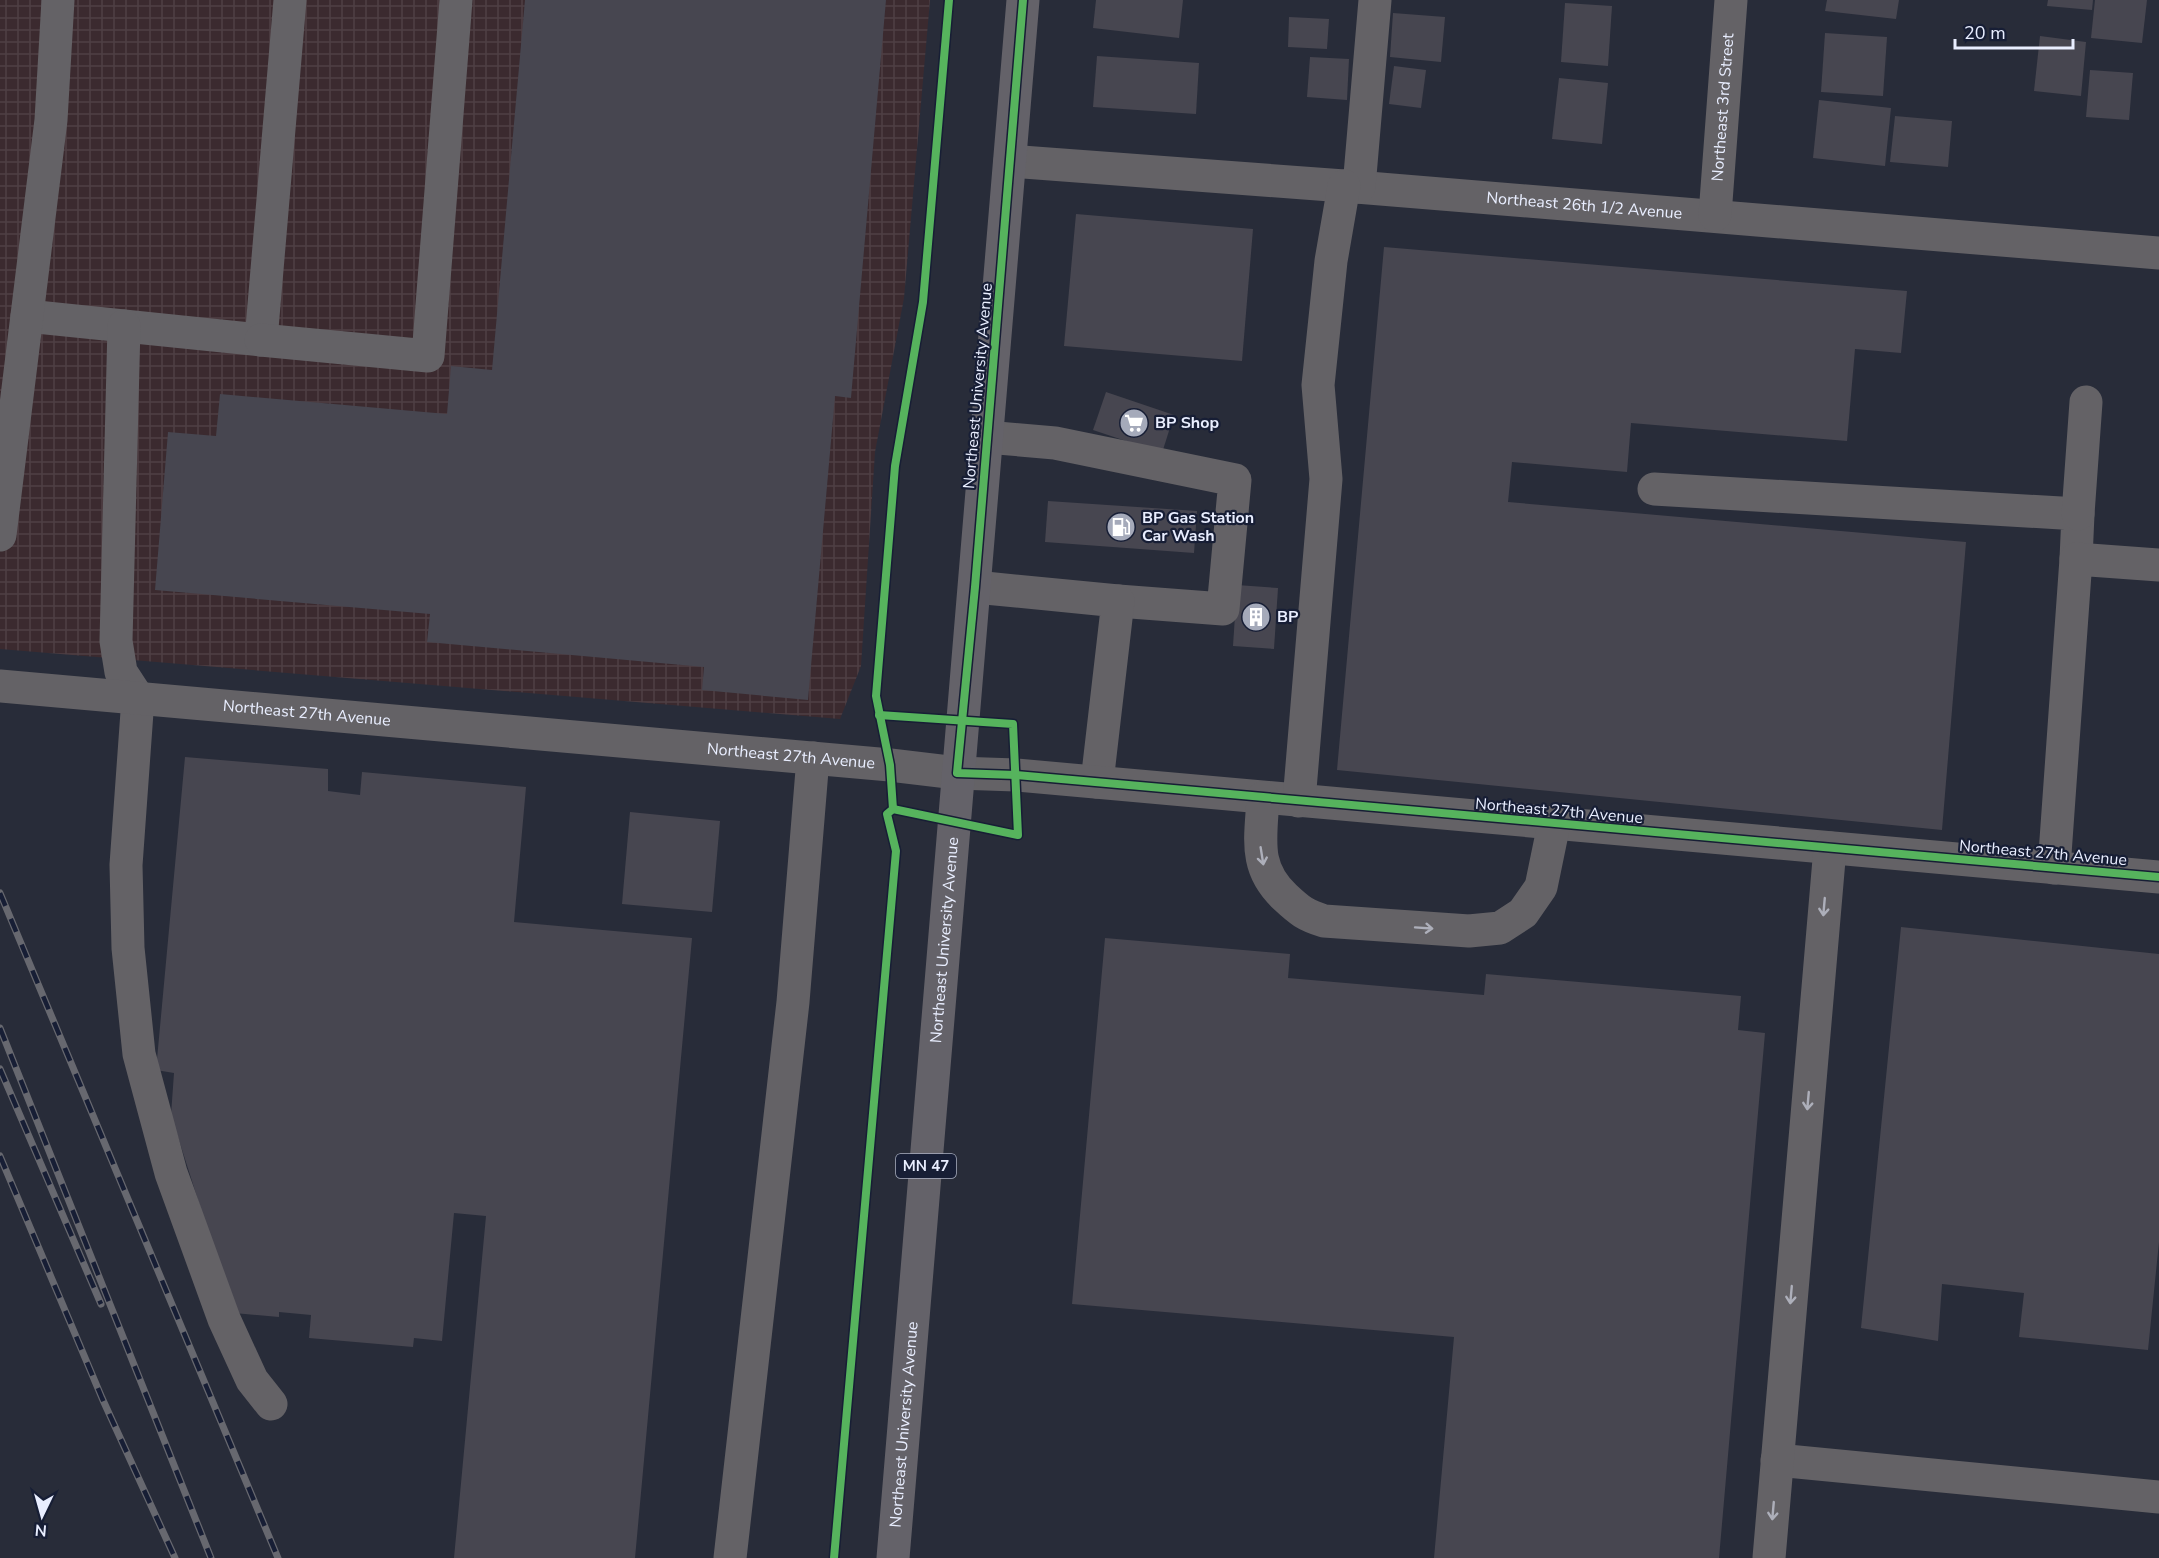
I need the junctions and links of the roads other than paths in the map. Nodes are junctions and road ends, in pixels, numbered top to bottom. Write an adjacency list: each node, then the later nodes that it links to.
1 (58, 0): 11 (street)
2 (290, 0): 13 (street)
3 (456, 0): 13 (street)
4 (1023, 0): 7 (main road, Northeast University Avenue / MN 47)
5 (1375, 0): 8 (street)
6 (1731, 0): 9 (street, Northeast 3rd Street)
7 (1010, 161): 8 (street, Northeast 26th 1/2 Avenue); 15 (main road, Northeast University Avenue / MN 47)
8 (1352, 186): 9 (street, Northeast 26th 1/2 Avenue); 29 (street)
9 (1715, 216): 10 (street, Northeast 26th 1/2 Avenue)
10 (2159, 253)
11 (27, 316): 12 (street); 18 (street)
12 (124, 326): 13 (street); 24 (street)
13 (261, 339)
14 (2086, 402): 17 (street)
15 (987, 437): 21 (main road, Northeast University Avenue / MN 47); 22 (street)
16 (1654, 489): 17 (street)
17 (2078, 514): 19 (street)
18 (0, 535)
19 (2076, 559): 20 (street); 32 (street)
20 (2159, 566)
21 (975, 587): 22 (street); 26 (main road, Northeast University Avenue / MN 47)
22 (1118, 601): 27 (street)
23 (0, 686): 24 (street, Northeast 27th Avenue)
24 (138, 698): 25 (street, Northeast 27th Avenue); 34 (street)
25 (813, 758): 26 (street, Northeast 27th Avenue); 37 (street)
26 (957, 773): 27 (street, Northeast 27th Avenue); 38 (main road, Northeast University Avenue / MN 47)
27 (1096, 782): 28 (street, Northeast 27th Avenue)
28 (1263, 798): 29 (street, Northeast 27th Avenue); 30 (street, one-way to 30)
29 (1299, 801): 30 (street, Northeast 27th Avenue)
30 (1554, 824): 31 (street, Northeast 27th Avenue)
31 (1830, 848): 32 (street, Northeast 27th Avenue); 35 (street, one-way to 35)
32 (2054, 868): 33 (street, Northeast 27th Avenue)
33 (2159, 877)
34 (271, 1404)
35 (1777, 1460): 36 (street); 39 (street, one-way to 39)
36 (2159, 1497)
37 (730, 1558)
38 (893, 1558)
39 (1769, 1558)

